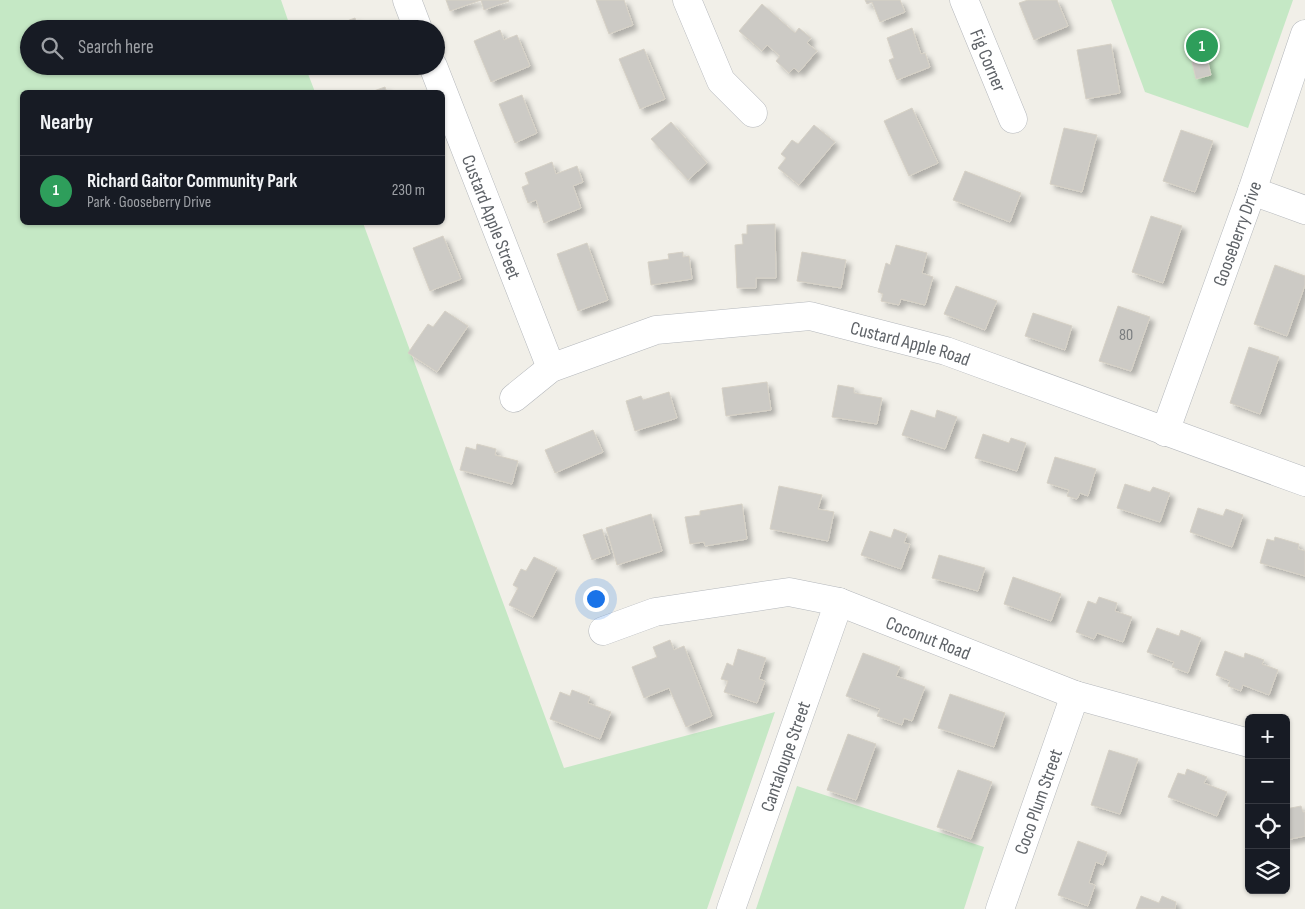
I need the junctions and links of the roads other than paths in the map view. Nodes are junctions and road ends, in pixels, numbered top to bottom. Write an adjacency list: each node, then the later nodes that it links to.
1 (407, 0): 4 (street)
2 (687, 0): 9 (street)
3 (964, 0): 10 (street, Fig Corner)
4 (415, 20)
5 (1304, 40): 11 (street, Gooseberry Drive)
6 (437, 75): 7 (street, Custard Apple Street)
7 (442, 90)
8 (445, 97): 13 (street, Custard Apple Street)
9 (753, 113)
10 (1013, 119)
11 (1252, 191): 12 (street); 15 (street, Gooseberry Drive)
12 (1305, 210)
13 (551, 368): 14 (street, Custard Apple Road); 15 (street, Custard Apple Road)
14 (514, 398)
15 (1165, 432): 16 (street, Custard Apple Road)
16 (1305, 482)
17 (839, 602): 18 (street, Coconut Road); 19 (street, Coconut Road); 21 (street, Cantaloupe Street)
18 (603, 631)
19 (1075, 695): 20 (street, Coconut Road); 22 (street, Coco Plum Street)
20 (1245, 742)
21 (731, 909)
22 (1001, 909)

